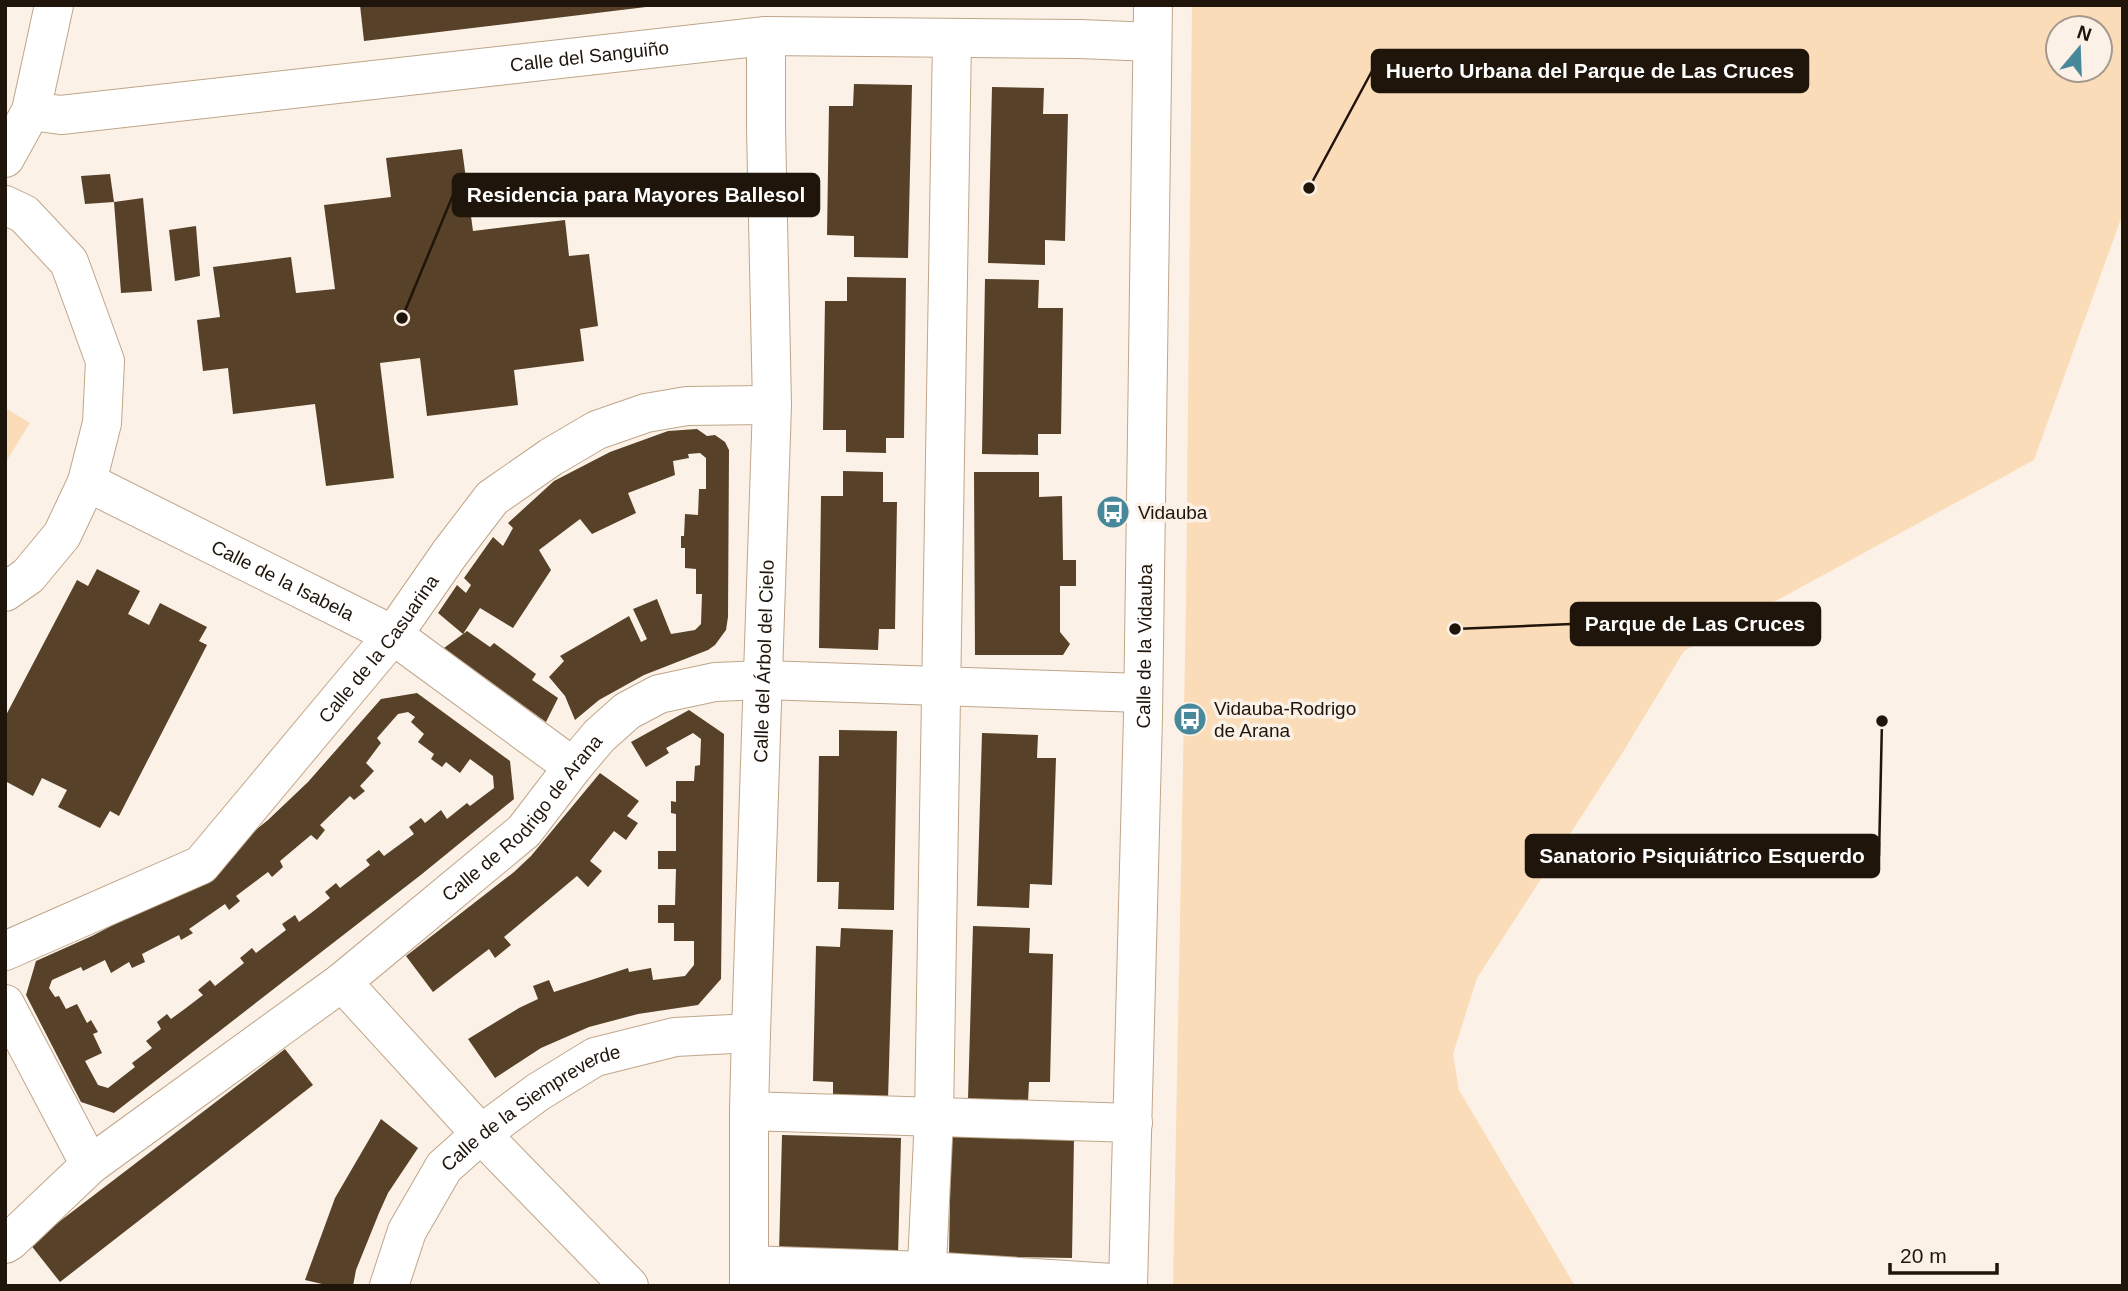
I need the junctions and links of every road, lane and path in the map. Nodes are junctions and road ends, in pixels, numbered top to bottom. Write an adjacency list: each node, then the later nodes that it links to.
1 (54, 5): 5 (street)
2 (1152, 24): 4 (street, Calle del Sanguiño); 14 (street, Calle de la Vidauba)
3 (766, 36): 4 (street, Calle del Sanguiño); 5 (street, Calle del Sanguiño); 8 (street, Calle del Árbol del Cielo)
4 (952, 38): 13 (street)
5 (31, 110): 6 (street)
6 (5, 158)
7 (5, 205): 9 (street)
8 (772, 405): 11 (street, Calle de la Casuarina); 12 (street, Calle del Árbol del Cielo)
9 (87, 482): 10 (street); 11 (street, Calle de la Isabela)
10 (5, 592)
11 (393, 635): 15 (street, Calle de la Isabela); 16 (street, Calle de la Casuarina)
12 (764, 680): 13 (street, Calle de Rodrigo de Arana); 15 (street, Calle de Rodrigo de Arana); 19 (street, Calle del Árbol del Cielo)
13 (940, 686): 14 (street, Calle de Rodrigo de Arana); 21 (street)
14 (1142, 693): 22 (street, Calle de la Vidauba)
15 (573, 767): 17 (street, Calle de Rodrigo de Arana)
16 (5, 951)
17 (342, 982): 23 (street); 24 (street, Calle de Rodrigo de Arana)
18 (5, 1004): 24 (street)
19 (751, 1033): 20 (street, Calle del Árbol del Cielo); 23 (street, Calle de la Siempreverde)
20 (748, 1111): 21 (street); 26 (street, Calle del Árbol del Cielo)
21 (934, 1117): 22 (street); 27 (street)
22 (1133, 1123): 28 (street, Calle de la Vidauba)
23 (481, 1134): 29 (street, Calle de la Siempreverde); 30 (street)
24 (90, 1165): 25 (street, Calle de Rodrigo de Arana)
25 (5, 1244)
26 (750, 1275): 27 (street)
27 (926, 1278): 28 (street)
28 (1128, 1285)
29 (389, 1286)
30 (629, 1286)

